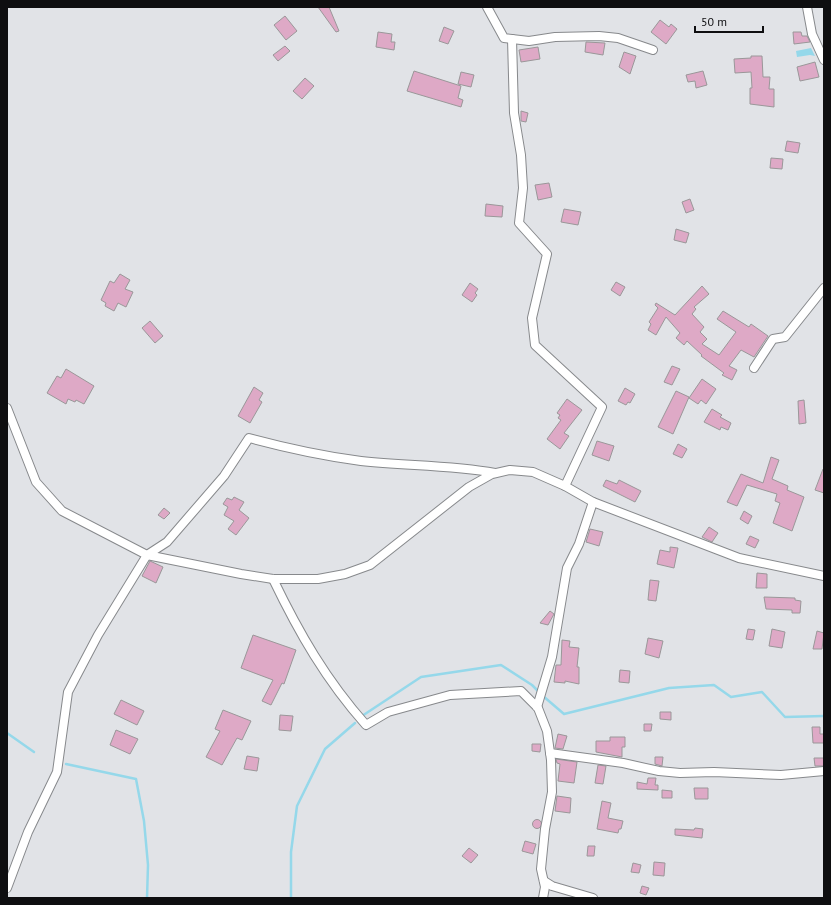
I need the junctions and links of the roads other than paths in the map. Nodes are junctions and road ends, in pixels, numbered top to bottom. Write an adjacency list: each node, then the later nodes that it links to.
1 (487, 7): 3 (street)
2 (807, 7): 5 (street)
3 (512, 39): 4 (street); 10 (street)
4 (653, 50)
5 (824, 60)
6 (824, 288): 7 (street)
7 (754, 368)
8 (7, 408): 12 (street)
9 (496, 473): 10 (street); 12 (street); 14 (street)
10 (565, 486): 11 (street)
11 (593, 502): 13 (street); 15 (street)
12 (148, 555): 14 (street); 19 (street)
13 (824, 576)
14 (273, 579): 15 (street)
15 (537, 707): 16 (street)
16 (550, 753): 17 (street); 18 (street)
17 (824, 771)
18 (544, 881): 20 (street); 21 (street)
19 (7, 888)
20 (543, 898)
21 (593, 898)

